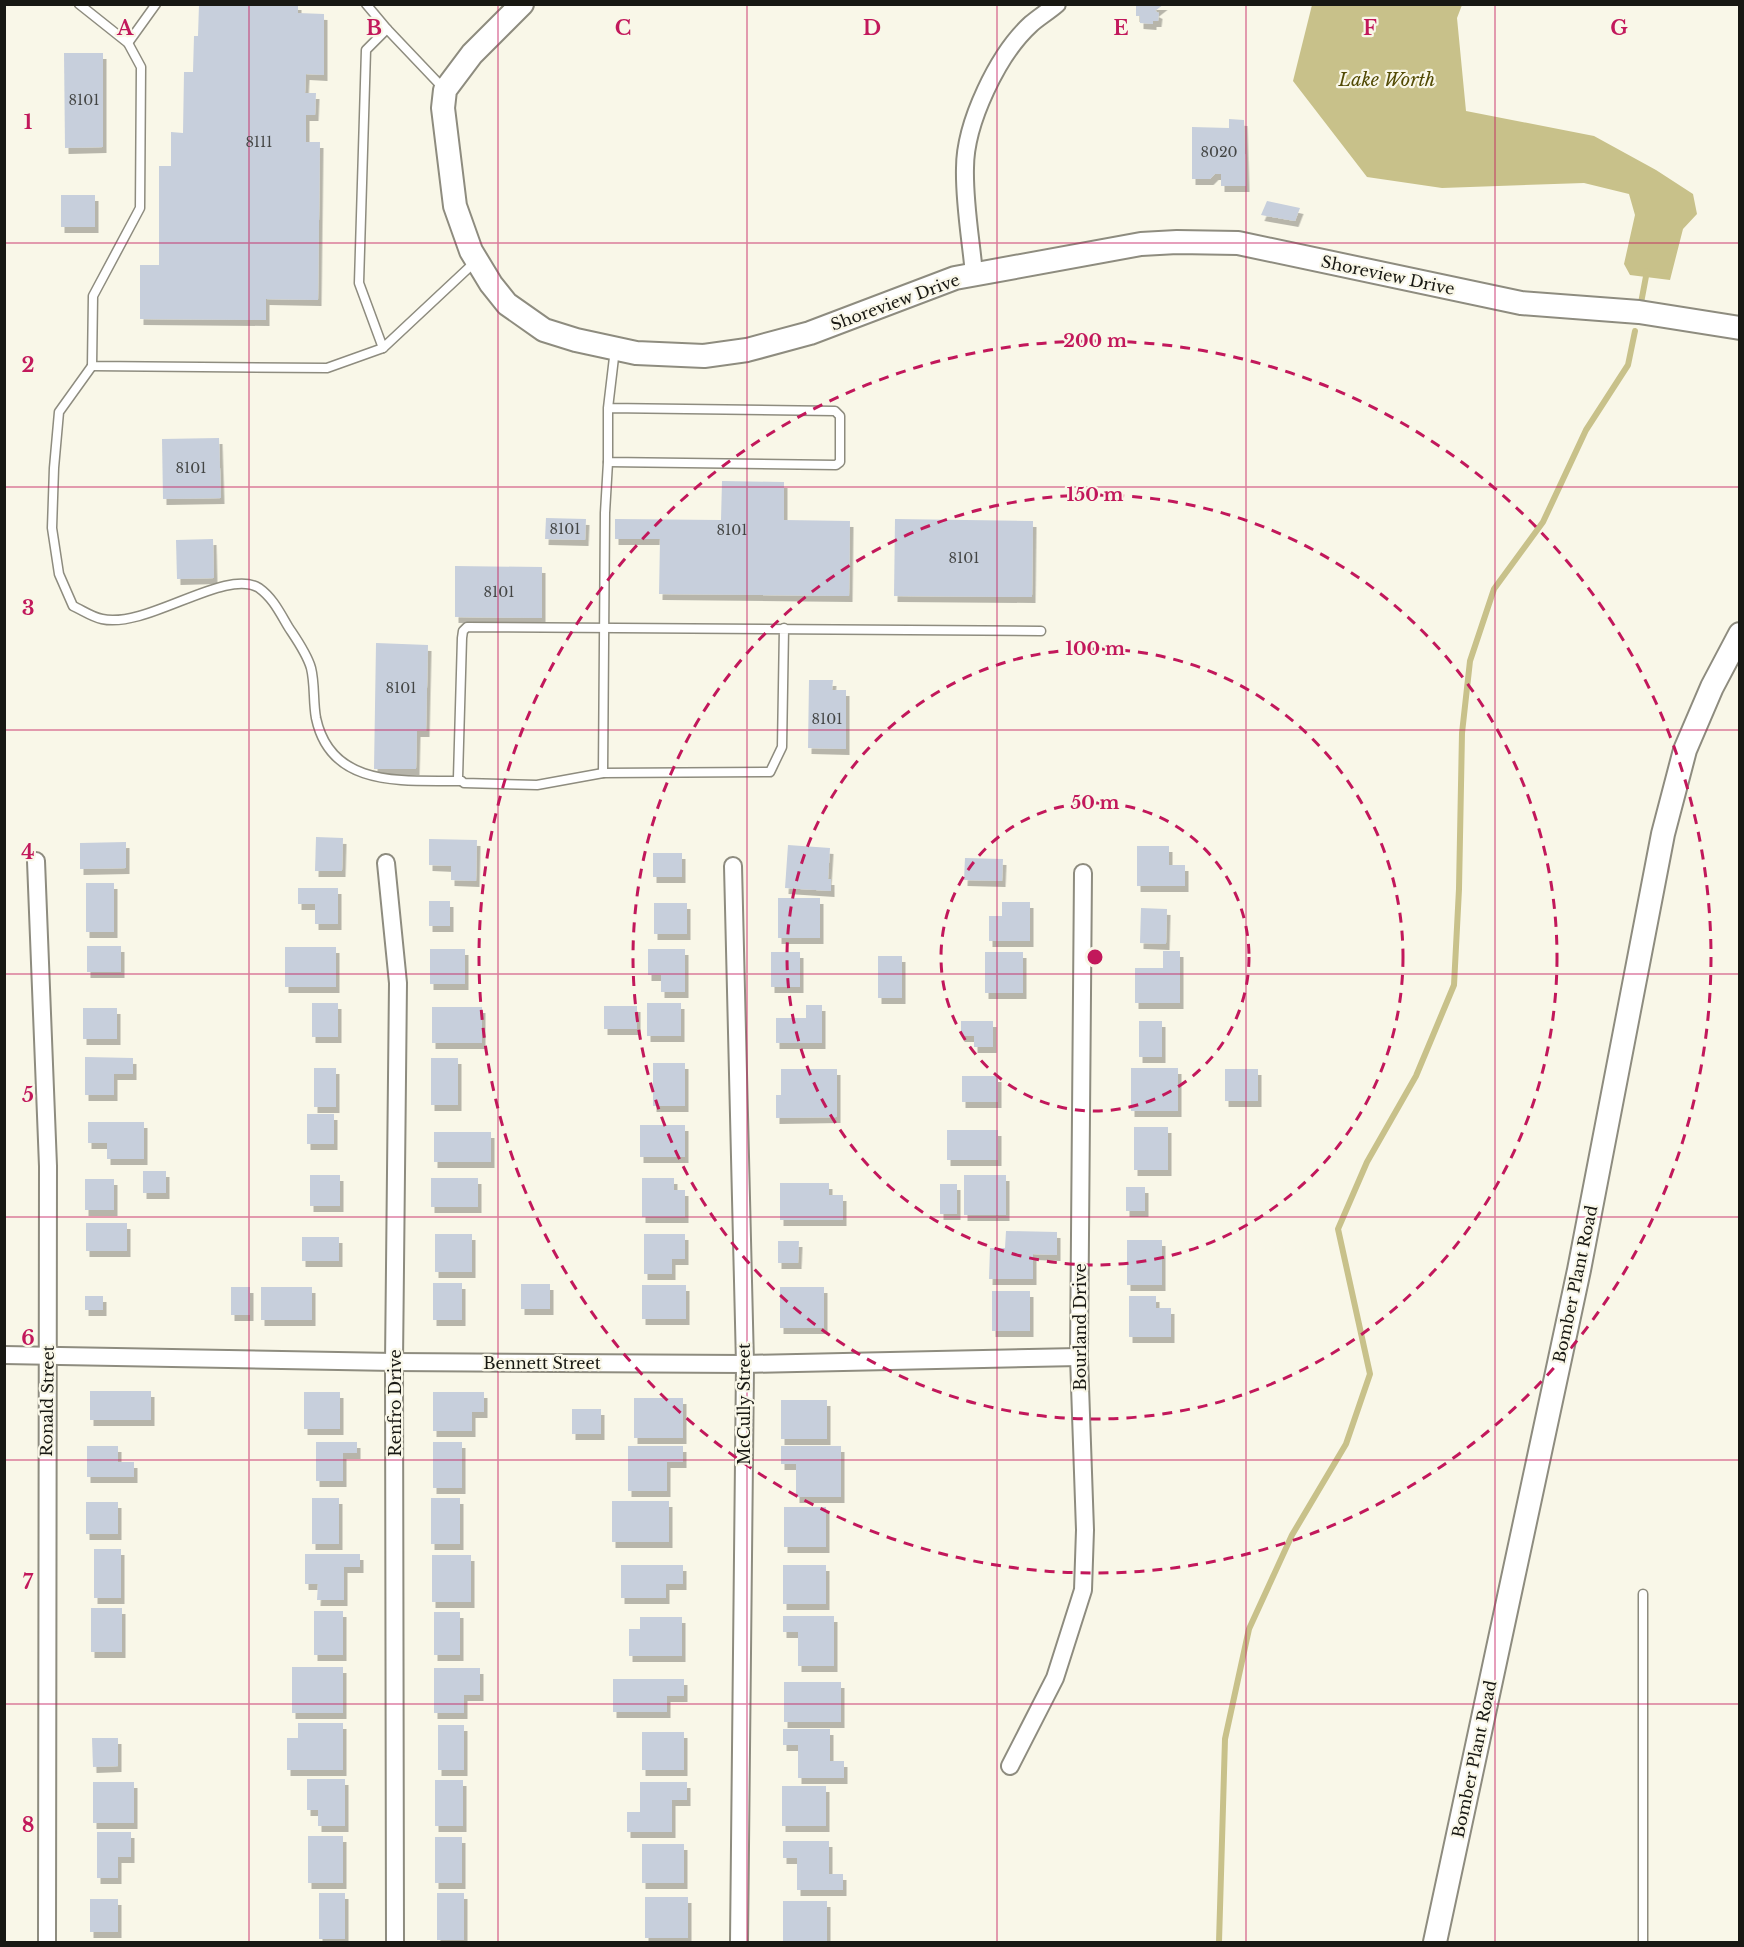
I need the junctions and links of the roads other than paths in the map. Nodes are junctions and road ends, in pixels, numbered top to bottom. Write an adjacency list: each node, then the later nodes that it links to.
1 (79, 4): 7 (lane)
2 (156, 4): 7 (lane)
3 (366, 4): 6 (lane)
4 (522, 4): 8 (street)
5 (1057, 4): 10 (street)
6 (387, 29): 8 (lane); 12 (lane)
7 (128, 43): 14 (lane)
8 (445, 90): 9 (street, Shoreview Drive)
9 (477, 261): 12 (lane); 13 (street, Shoreview Drive)
10 (974, 274): 11 (street, Shoreview Drive); 13 (street, Shoreview Drive)
11 (1740, 328)
12 (383, 348): 14 (lane)
13 (615, 349): 15 (lane)
14 (92, 366): 22 (lane)
15 (608, 408): 16 (lane); 16 (lane)
16 (608, 462): 17 (lane)
17 (604, 627): 18 (lane); 21 (lane); 22 (lane)
18 (784, 628): 19 (lane); 21 (lane)
19 (1041, 631)
20 (1740, 634): 37 (street, Bomber Plant Road)
21 (603, 772): 22 (lane)
22 (460, 781)
23 (36, 861): 28 (street, Ronald Street)
24 (386, 863): 30 (street, Renfro Drive)
25 (733, 866): 31 (street, McCully Street)
26 (1083, 873): 29 (street, Bourland Drive)
27 (4, 1354): 28 (street, Bennett Street)
28 (49, 1355): 30 (street, Bennett Street); 34 (street, Ronald Street)
29 (1079, 1357): 31 (street, Bennett Street); 33 (street, Bourland Drive)
30 (394, 1362): 31 (street, Bennett Street); 35 (street, Renfro Drive)
31 (745, 1364): 36 (street, McCully Street)
32 (1643, 1593): 38 (lane)
33 (1010, 1766)
34 (47, 1942)
35 (395, 1942)
36 (740, 1942)
37 (1435, 1942)
38 (1644, 1942)

